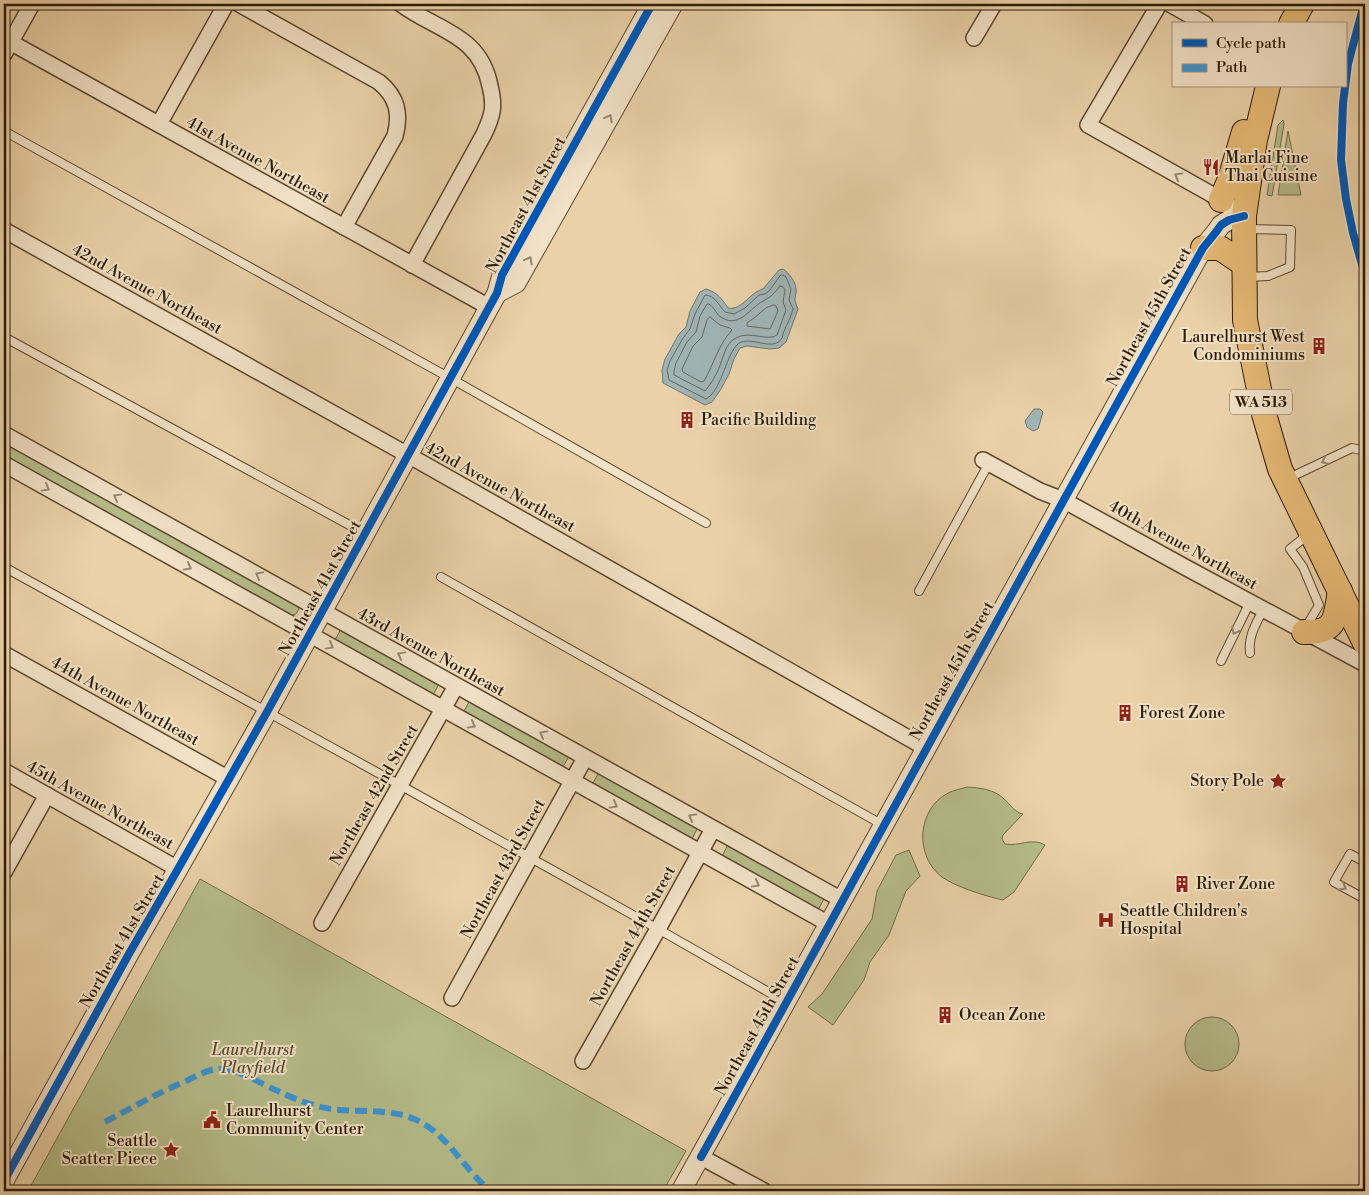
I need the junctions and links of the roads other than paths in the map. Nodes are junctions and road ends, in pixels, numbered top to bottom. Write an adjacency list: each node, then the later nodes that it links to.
1 (32, 4): 13 (street)
2 (226, 4): 15 (street)
3 (238, 4): 19 (street)
4 (401, 4): 22 (street)
5 (652, 4): 24 (street, Northeast 41st Street)
6 (673, 4): 24 (street, Northeast 41st Street, one-way to 6)
7 (994, 4): 12 (street)
8 (1302, 4): 11 (main road)
9 (1162, 5): 10 (street); 17 (street, one-way to 9)
10 (1200, 22)
11 (1292, 22)
12 (974, 38)
13 (7, 48): 15 (street, 41st Avenue Northeast)
14 (1266, 95): 17 (main road); 18 (main road, WA 513)
15 (159, 124): 19 (street, 41st Avenue Northeast)
16 (4, 131): 26 (lane)
17 (1221, 200): 18 (street); 21 (street)
18 (1244, 222): 21 (street, Northeast 45th Street); 23 (main road, WA 513); 23 (lane)
19 (344, 227): 22 (street, 41st Avenue Northeast)
20 (4, 230): 29 (street, 42nd Avenue Northeast)
21 (1203, 248): 23 (main road); 33 (street, Northeast 45th Street)
22 (412, 265): 24 (street, 41st Avenue Northeast)
23 (1244, 271): 32 (main road, WA 513)
24 (493, 300): 26 (street, Northeast 41st Street)
25 (4, 337): 36 (lane)
26 (450, 378): 29 (street, Northeast 41st Street); 34 (lane)
27 (4, 434): 43 (street, 43rd Avenue Northeast, one-way to 27)
28 (1365, 451): 32 (lane, one-way to 32)
29 (408, 455): 36 (street, Northeast 41st Street); 54 (street, 42nd Avenue Northeast)
30 (986, 462): 33 (street, 40th Avenue Northeast); 39 (lane)
31 (4, 464): 45 (street, one-way to 45)
32 (1285, 480): 35 (main road, WA 513)
33 (1063, 500): 41 (street, 40th Avenue Northeast); 54 (street, Northeast 45th Street)
34 (706, 523)
35 (1311, 533): 40 (main road, WA 513); 44 (lane)
36 (366, 534): 43 (street, Northeast 41st Street)
37 (4, 567): 53 (lane)
38 (441, 577): 61 (lane)
39 (919, 591)
40 (1340, 591): 44 (main road); 46 (main road, WA 513)
41 (1250, 602): 42 (street, 40th Avenue Northeast); 49 (lane, one-way to 49)
42 (1263, 610): 44 (street, 40th Avenue Northeast); 47 (lane)
43 (323, 611): 45 (street, Northeast 41st Street); 51 (street, 43rd Avenue Northeast, one-way to 43)
44 (1304, 632): 50 (street, 40th Avenue Northeast)
45 (310, 634): 52 (street, one-way to 52); 53 (street, Northeast 41st Street)
46 (1365, 643)
47 (1250, 653)
48 (4, 654): 57 (street, 44th Avenue Northeast)
49 (1221, 661)
50 (1365, 664)
51 (456, 686): 52 (street, Northeast 42nd Street); 55 (street, 43rd Avenue Northeast, one-way to 51)
52 (443, 709): 58 (street, one-way to 58); 59 (street, Northeast 42nd Street)
53 (267, 712): 57 (street, Northeast 41st Street); 59 (lane)
54 (926, 748): 61 (street, Northeast 45th Street)
55 (585, 758): 58 (street, Northeast 43rd Street); 62 (street, 43rd Avenue Northeast, one-way to 55)
56 (4, 771): 60 (street, 45th Avenue Northeast)
57 (228, 779): 67 (street, Northeast 41st Street)
58 (572, 781): 63 (street, one-way to 63); 64 (street, Northeast 43rd Street)
59 (400, 785): 64 (lane); 70 (street, Northeast 42nd Street)
60 (47, 795): 66 (street); 67 (street, 45th Avenue Northeast)
61 (883, 825): 69 (street, Northeast 45th Street)
62 (713, 828): 63 (street, Northeast 44th Street); 69 (street, 43rd Avenue Northeast)
63 (700, 852): 71 (street, one-way to 71); 72 (street, Northeast 44th Street)
64 (530, 858): 72 (lane); 73 (street, Northeast 43rd Street)
65 (1365, 862): 68 (lane, one-way to 68)
66 (5, 869)
67 (178, 869): 77 (street, Northeast 41st Street)
68 (1365, 899)
69 (842, 900): 71 (street, Northeast 45th Street)
70 (322, 922)
71 (828, 924): 74 (street, Northeast 45th Street)
72 (658, 929): 74 (lane); 75 (street, Northeast 44th Street)
73 (452, 998)
74 (786, 1002): 76 (street, Northeast 45th Street)
75 (583, 1061)
76 (701, 1157): 78 (street, Northeast 45th Street); 79 (street)
77 (4, 1181)
78 (681, 1191)
79 (764, 1191)

